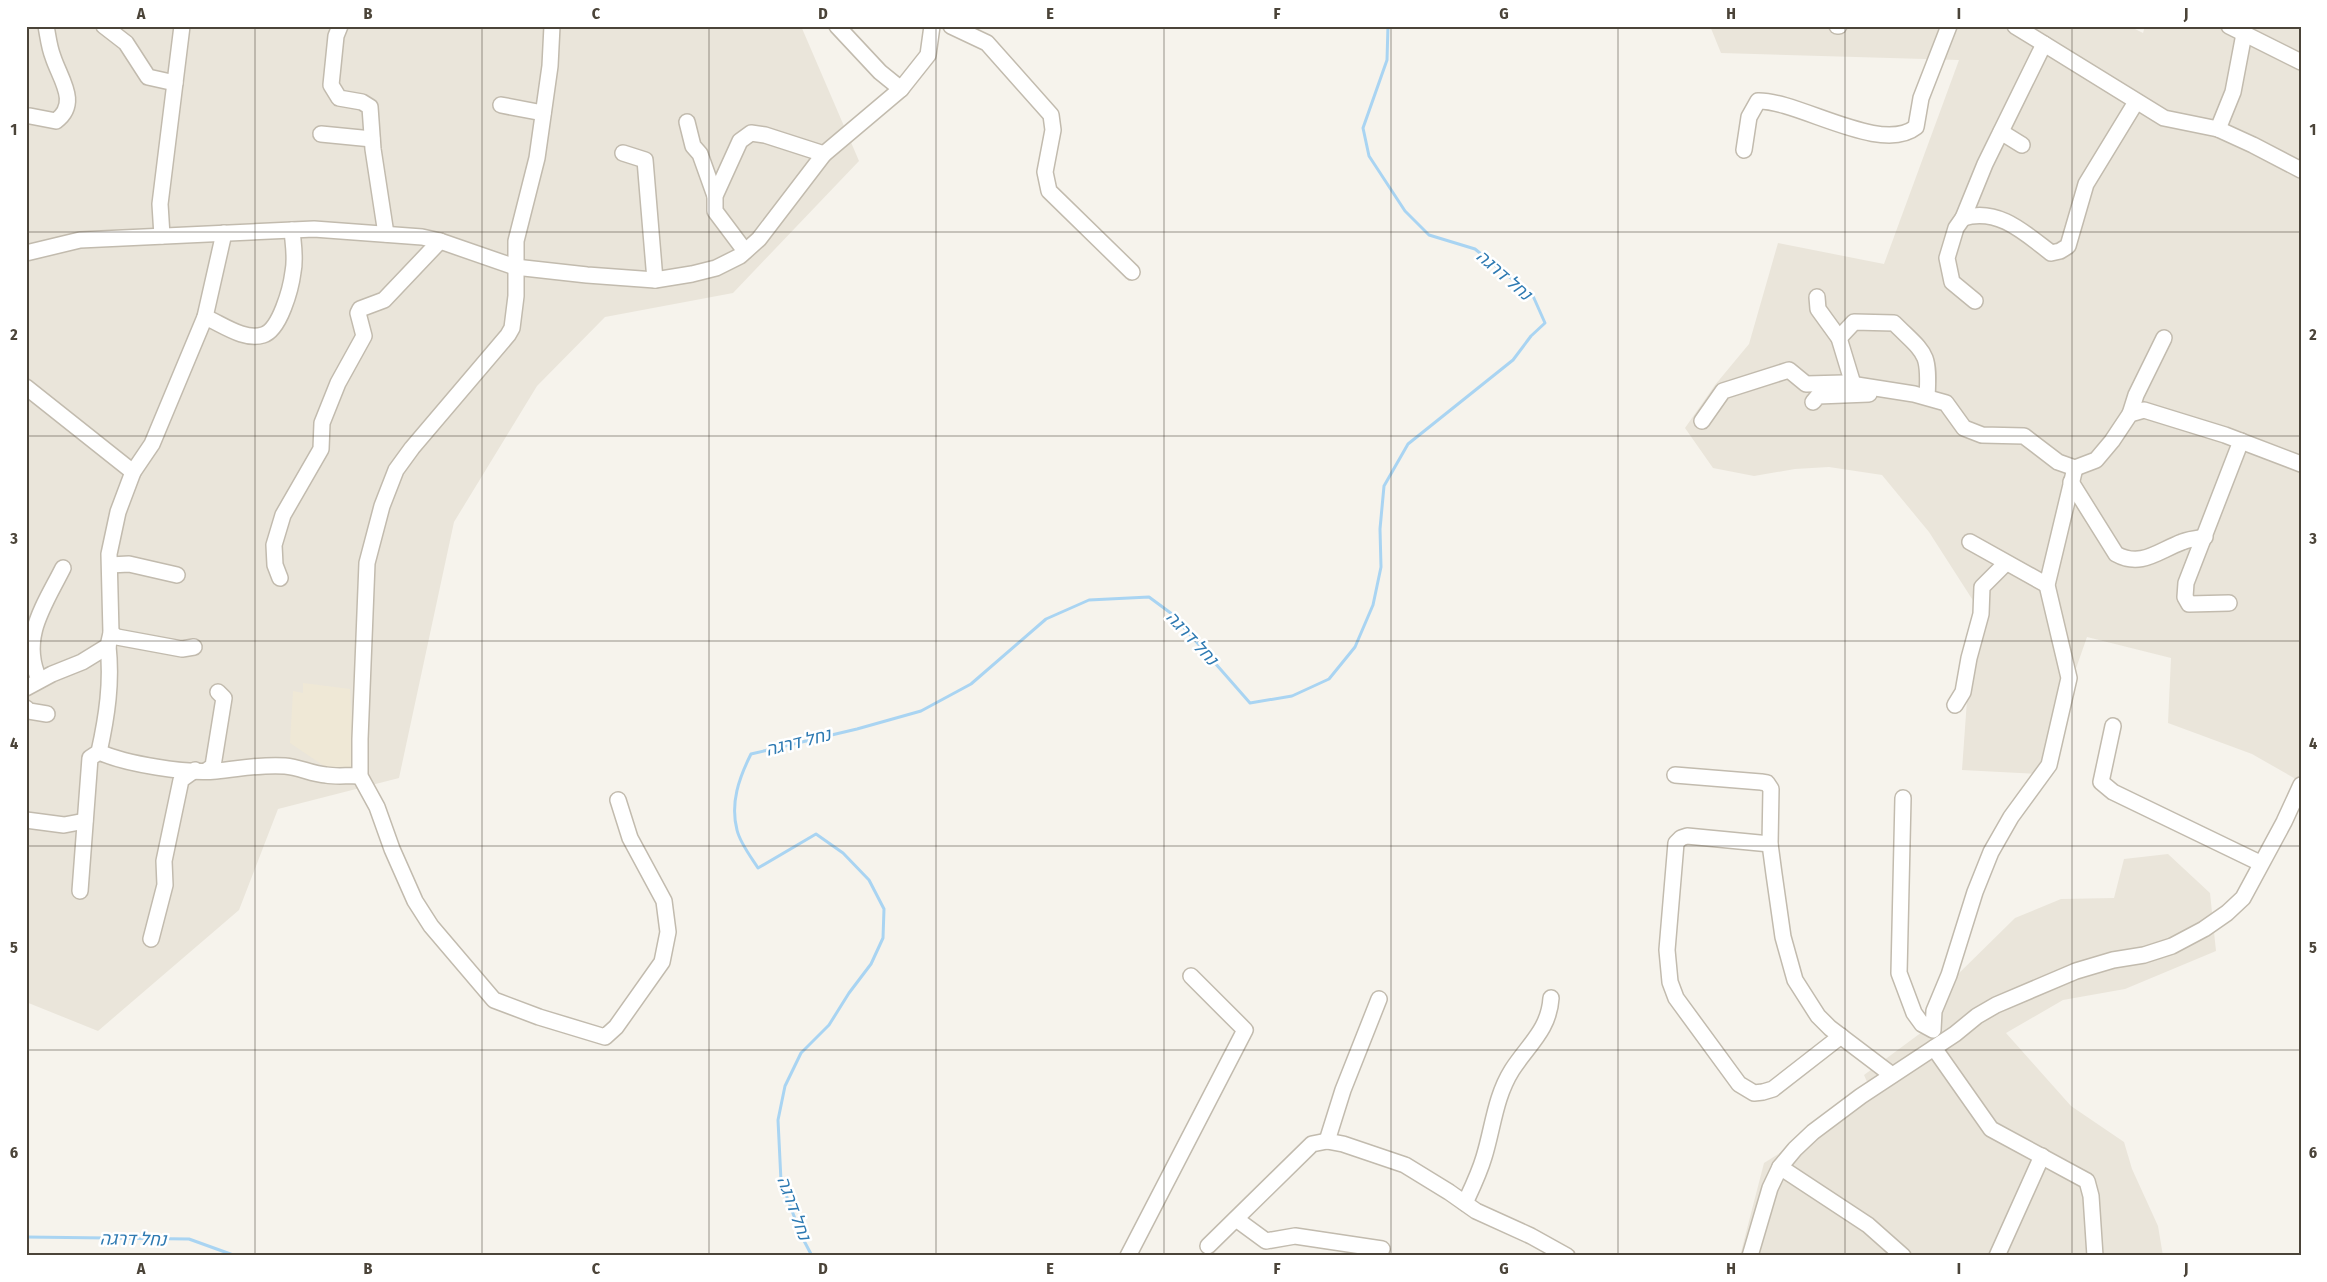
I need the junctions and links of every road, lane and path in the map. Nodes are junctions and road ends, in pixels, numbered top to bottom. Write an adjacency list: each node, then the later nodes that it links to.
1 (46, 26): 20 (street)
2 (104, 26): 15 (street)
3 (182, 26): 15 (street)
4 (552, 26): 19 (street)
5 (837, 26): 16 (street)
6 (932, 26): 16 (street)
7 (950, 26): 41 (street)
8 (1949, 26): 27 (street)
9 (2015, 26): 13 (street)
10 (2229, 26): 12 (street)
11 (336, 29): 25 (street)
12 (2244, 34): 14 (street); 22 (street)
13 (2044, 44): 17 (street); 23 (street)
14 (2301, 62)
15 (175, 83): 36 (street)
16 (901, 89): 29 (street)
17 (2136, 102): 22 (street); 32 (street)
18 (500, 105): 19 (street)
19 (543, 114): 40 (street)
20 (30, 116)
21 (687, 122): 31 (street)
22 (2218, 130): 30 (street)
23 (2001, 132): 26 (street); 32 (street)
24 (321, 134): 25 (street)
25 (372, 140): 35 (street)
26 (2022, 145)
27 (1744, 150)
28 (622, 153): 42 (street)
29 (824, 154): 31 (street); 38 (street)
30 (2301, 170)
31 (715, 196): 38 (street)
32 (1963, 218): 44 (street)
33 (292, 230): 34 (street); 35 (street); 45 (street)
34 (224, 232): 36 (street); 45 (street)
35 (386, 234): 37 (street)
36 (162, 236): 39 (street)
37 (440, 241): 40 (street); 64 (street)
38 (745, 251): 42 (street)
39 (26, 252)
40 (515, 267): 42 (street); 78 (street)
41 (1132, 272)
42 (655, 280)
43 (1817, 297): 46 (street)
44 (1975, 301)
45 (205, 317): 56 (street)
46 (1839, 338): 48 (street); 50 (street)
47 (2164, 338): 52 (street)
48 (1853, 384): 50 (street); 53 (street)
49 (26, 387): 56 (street)
50 (1920, 396): 51 (street); 57 (street)
51 (1813, 402)
52 (2130, 414): 54 (street); 57 (street)
53 (1702, 421)
54 (2241, 441): 55 (street); 58 (street)
55 (2301, 464)
56 (132, 472): 61 (street)
57 (2073, 475): 58 (street); 65 (street)
58 (2206, 537): 66 (street)
59 (1970, 542): 60 (street)
60 (2006, 563): 65 (street); 71 (street)
61 (110, 565): 63 (street); 67 (street)
62 (63, 568): 69 (street)
63 (176, 575)
64 (280, 578)
65 (2047, 585): 80 (street)
66 (2229, 603)
67 (109, 639): 68 (street); 69 (street); 75 (street)
68 (194, 647)
69 (33, 684)
70 (218, 692): 76 (street)
71 (1955, 705)
72 (27, 712): 73 (street)
73 (47, 714)
74 (2113, 726): 85 (street)
75 (99, 752): 76 (street); 83 (street)
76 (200, 771): 78 (street); 87 (street)
77 (1675, 775): 84 (street)
78 (360, 776): 81 (street)
79 (2301, 786): 85 (street)
80 (1903, 798)
81 (618, 800)
82 (26, 820): 83 (street)
83 (85, 821): 86 (street)
84 (1770, 844): 91 (street); 91 (street)
85 (2260, 862): 92 (street)
86 (80, 891)
87 (151, 939)
88 (1191, 976): 101 (street)
89 (1551, 998): 97 (street)
90 (1379, 999): 94 (street)
91 (1841, 1036): 93 (street)
92 (1934, 1048): 93 (street); 95 (street)
93 (1892, 1075): 96 (street)
94 (1327, 1141): 97 (street); 98 (street)
95 (2042, 1156): 105 (street); 106 (street)
96 (1780, 1167): 103 (street); 104 (street)
97 (1465, 1203): 102 (street)
98 (1236, 1219): 99 (street); 100 (street)
99 (1208, 1246)
100 (1382, 1249)
101 (1128, 1256)
102 (1567, 1256)
103 (1750, 1256)
104 (1903, 1256)
105 (1996, 1256)
106 (2095, 1256)

